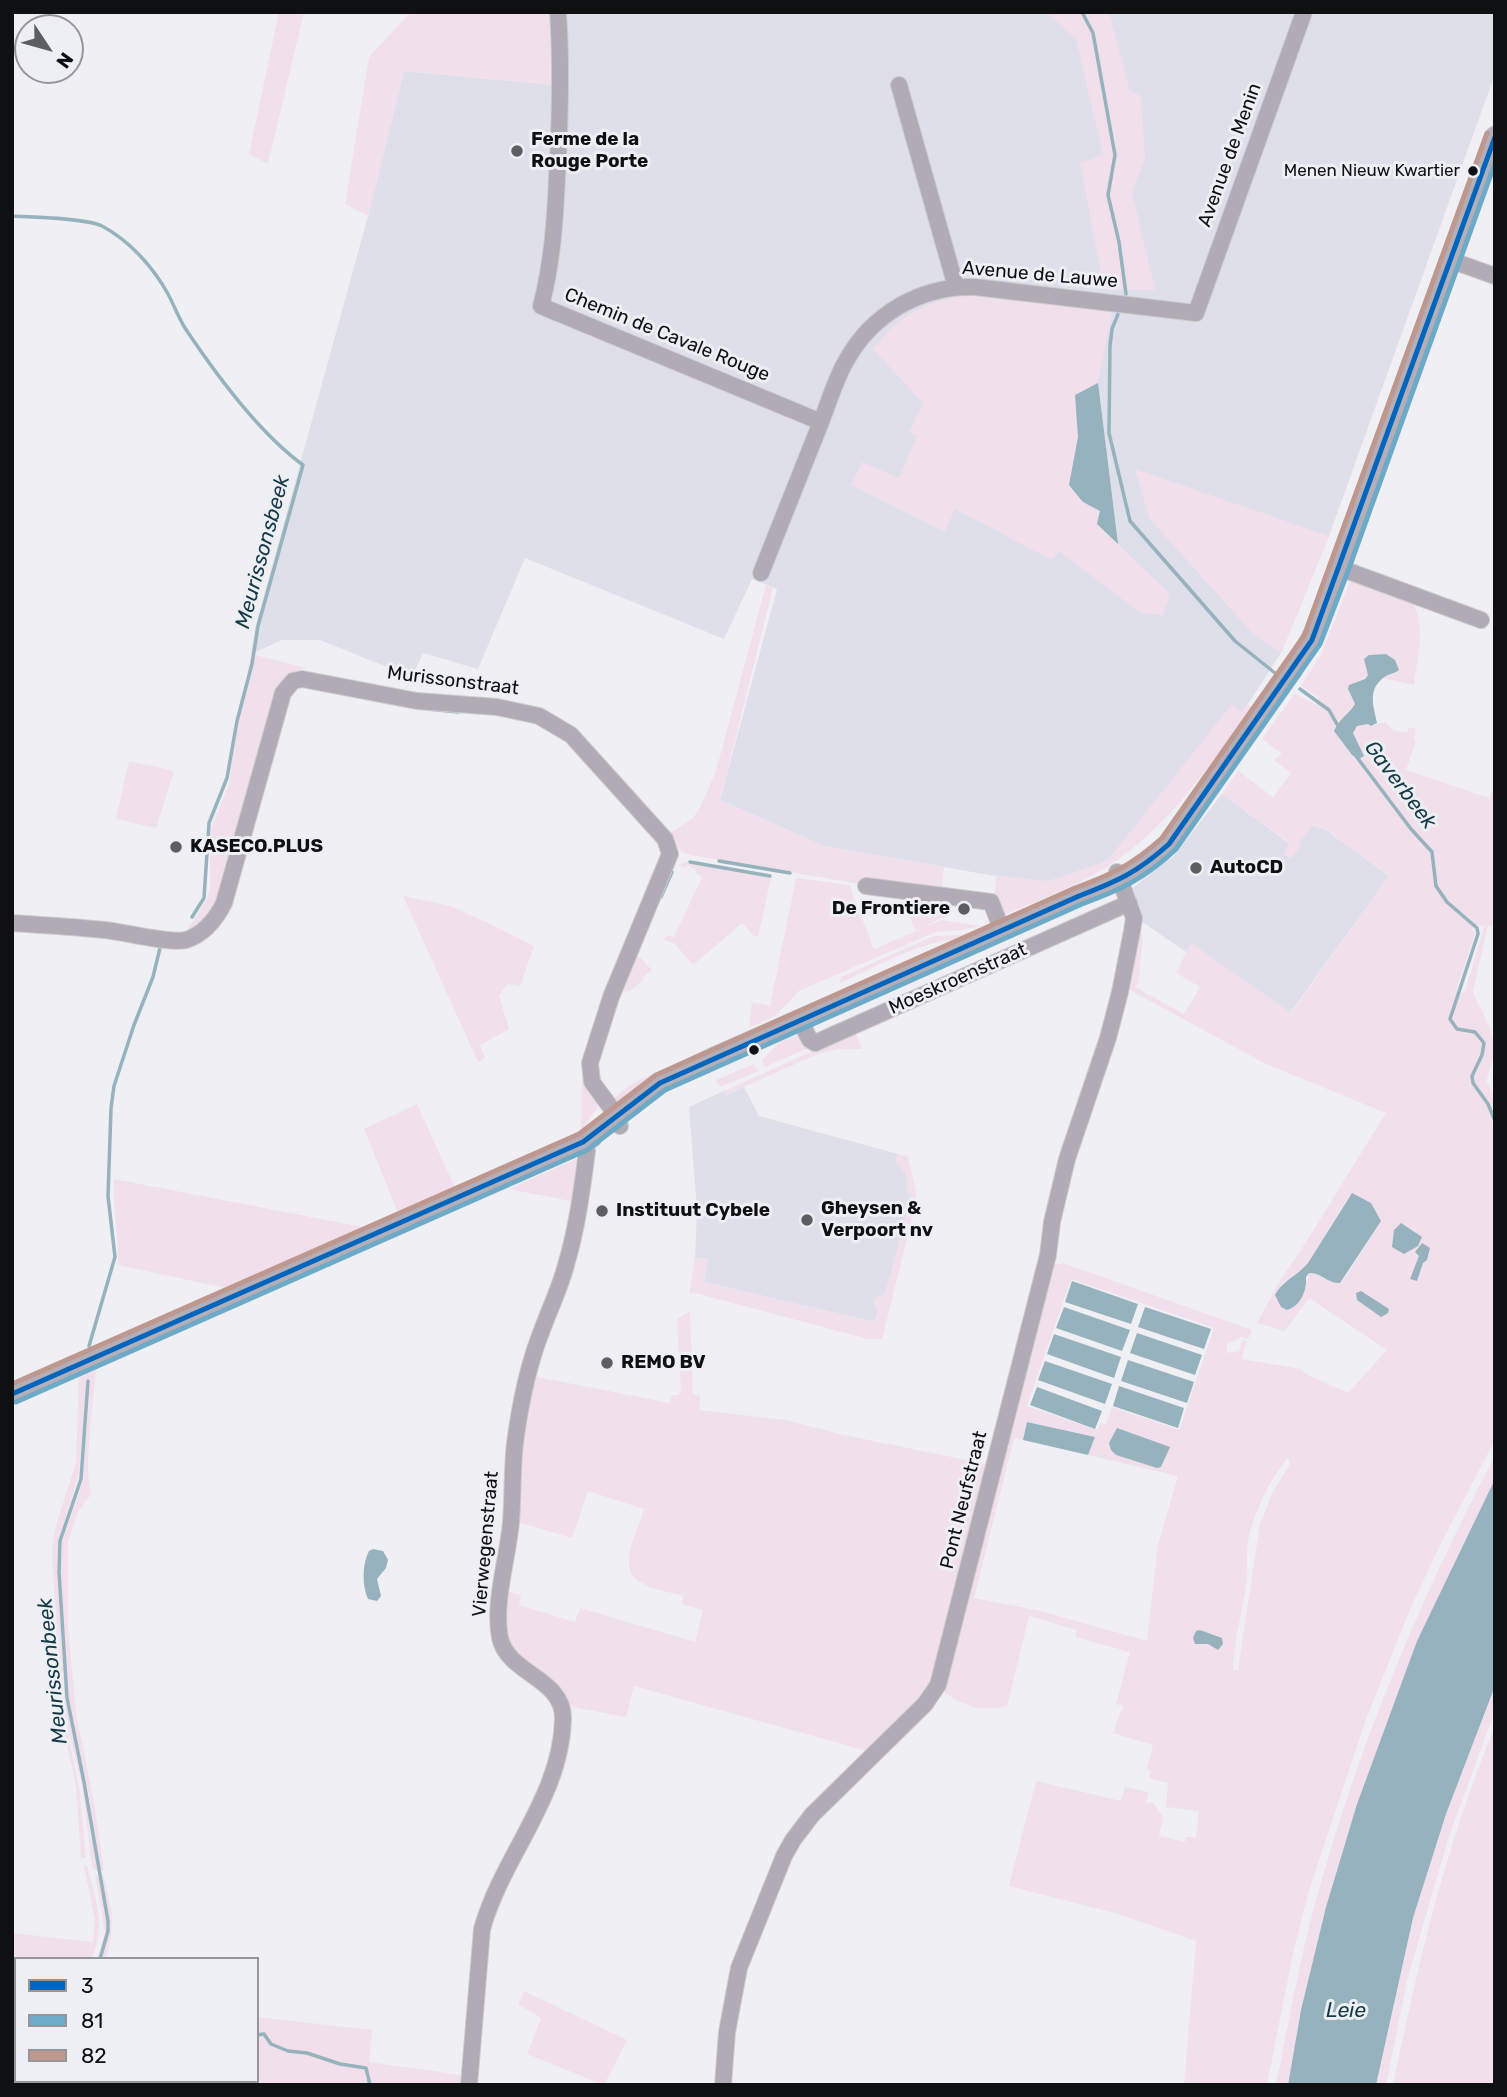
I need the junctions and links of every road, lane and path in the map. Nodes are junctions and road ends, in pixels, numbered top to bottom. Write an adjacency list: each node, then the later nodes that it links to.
1 (558, 12): 9 (street, Chemin de Cavale Rouge)
2 (1304, 12): 8 (street, Avenue de Menin)
3 (899, 85): 7 (street)
4 (1495, 136): 5 (main road, Moeskroenstraat)
5 (1450, 260): 6 (street); 10 (main road, Moeskroenstraat)
6 (1495, 276)
7 (956, 287): 8 (street, Avenue de Lauwe); 9 (street, Avenue de Lauwe)
8 (1196, 313)
9 (821, 422): 11 (street)
10 (1340, 568): 12 (street); 13 (main road, Moeskroenstraat)
11 (761, 573)
12 (1481, 620)
13 (1119, 876): 15 (street, Pont Neufstraat); 17 (main road, Moeskroenstraat)
14 (866, 886): 17 (street)
15 (1129, 903): 18 (street, Moeskroenstraat); 23 (street, Pont Neufstraat)
16 (12, 923): 19 (street, Murissonstraat)
17 (1002, 930): 18 (main road, Moeskroenstraat)
18 (799, 1019): 19 (main road, Moeskroenstraat)
19 (619, 1121): 20 (main road, Moeskroenstraat)
20 (583, 1142): 21 (main road, Moeskroenstraat); 22 (street, Vierwegenstraat)
21 (12, 1395)
22 (469, 2085)
23 (723, 2085)

